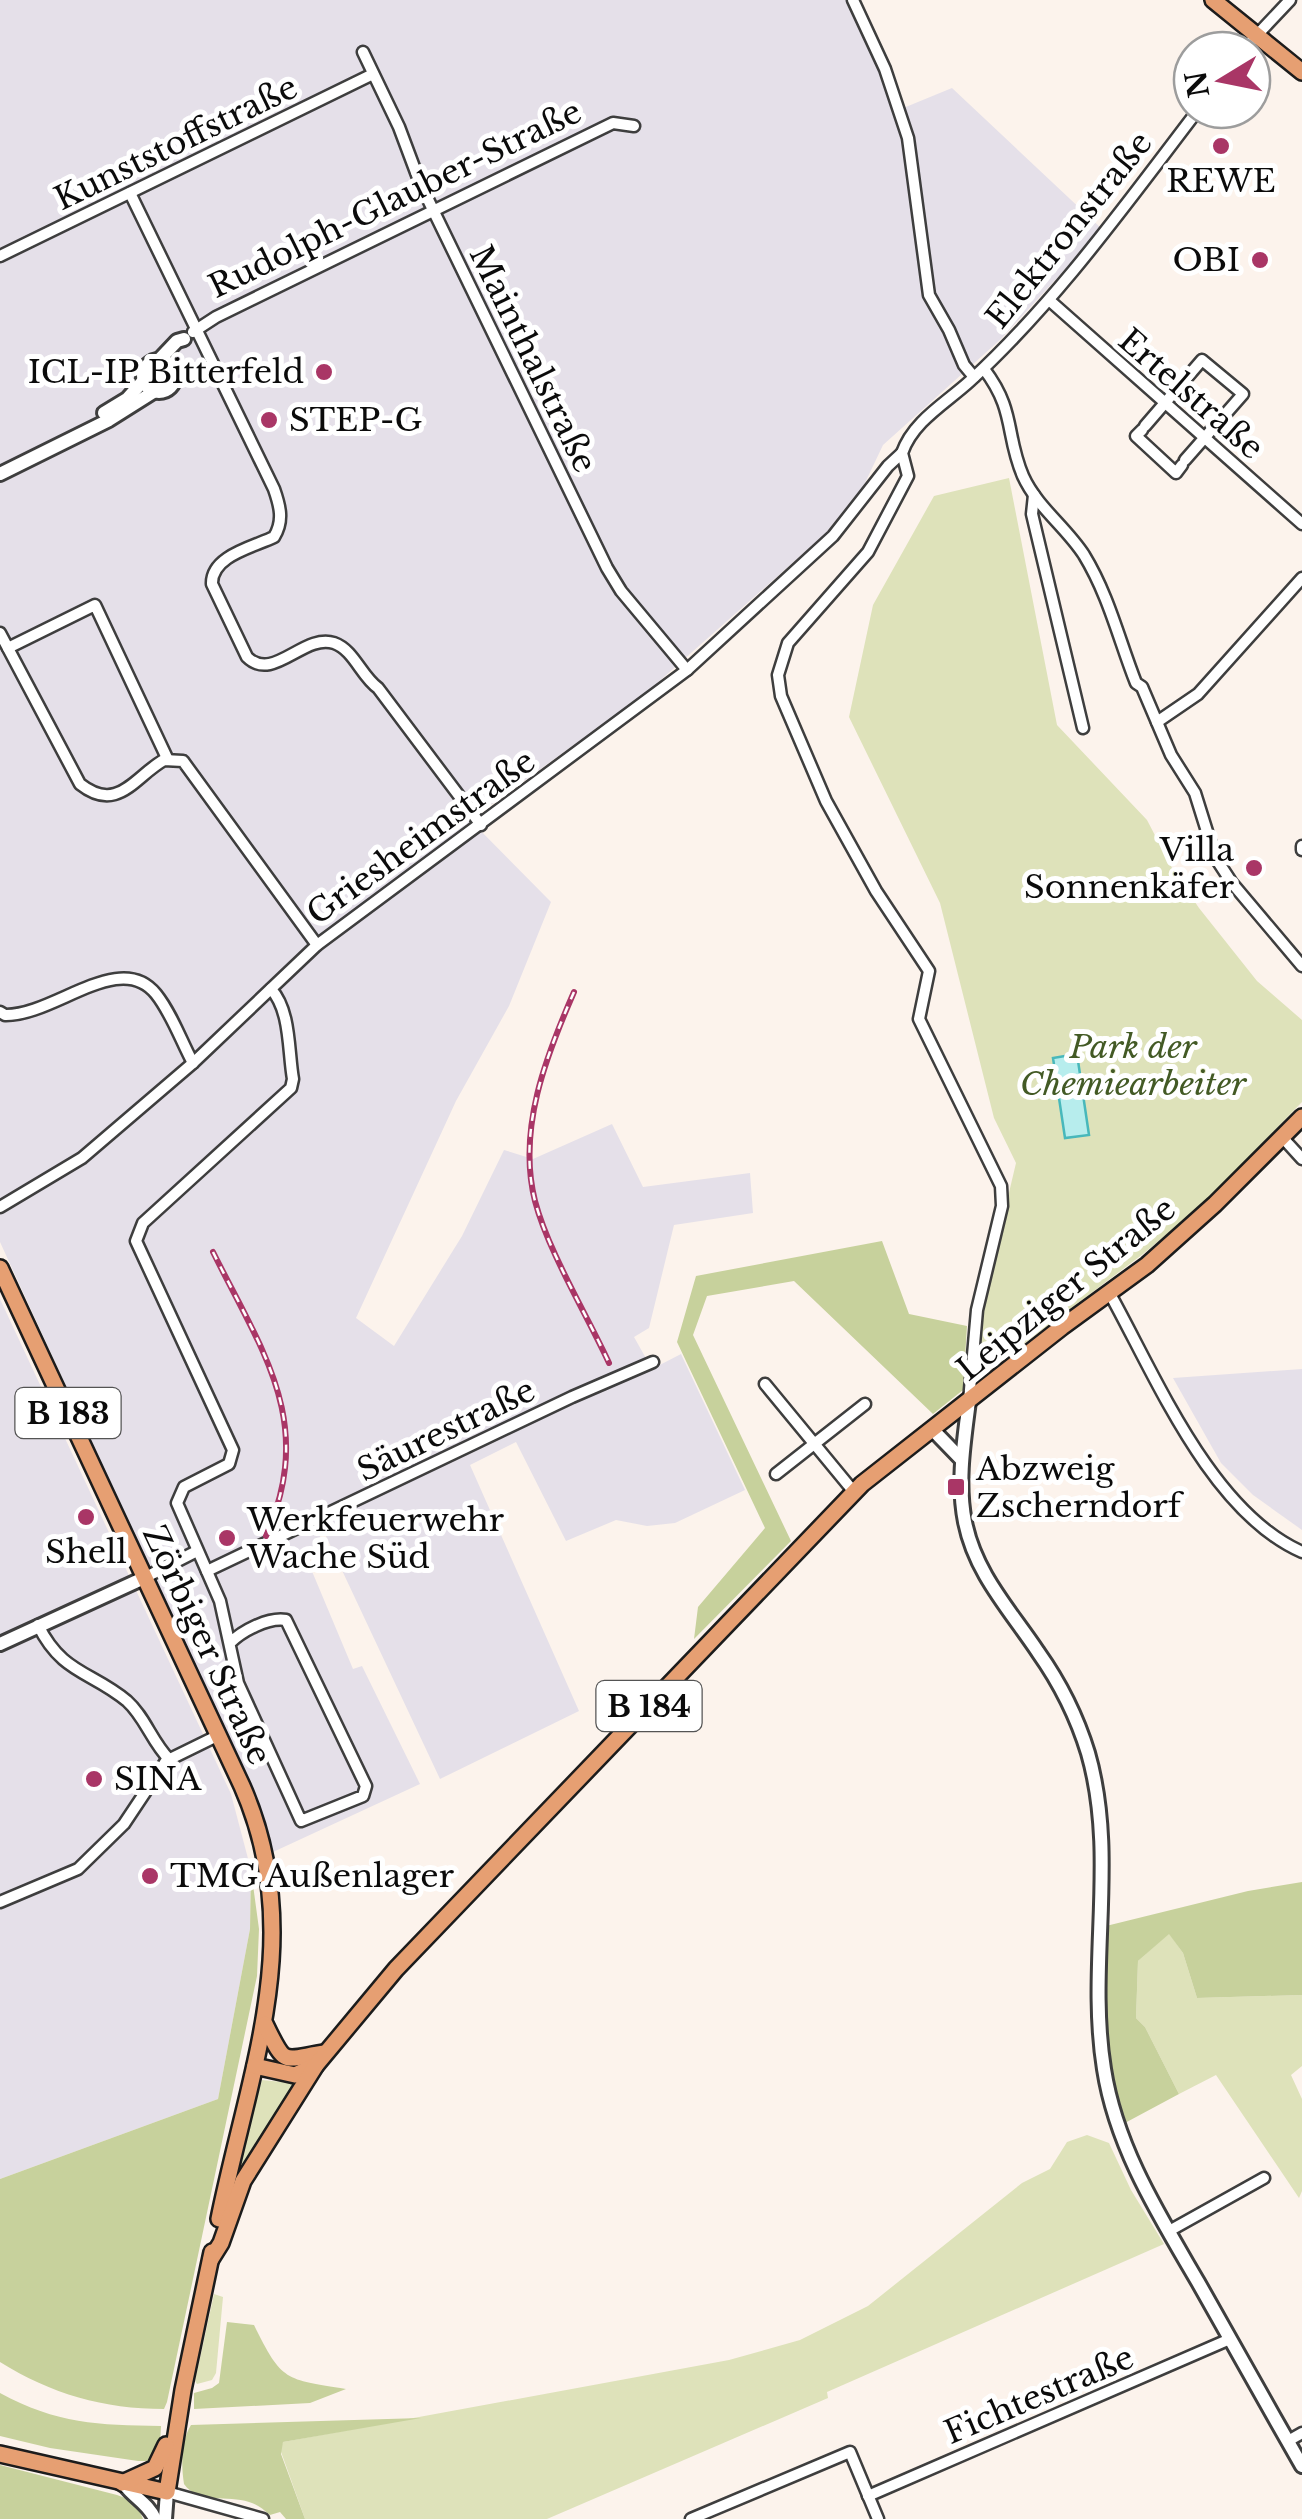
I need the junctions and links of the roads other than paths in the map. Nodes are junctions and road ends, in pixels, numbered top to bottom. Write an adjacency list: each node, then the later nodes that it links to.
1 (853, 0): 19 (street)
2 (1214, 0): 4 (main road)
3 (1290, 0): 5 (street)
4 (1250, 30)
5 (1262, 30)
6 (1272, 48): 8 (main road)
7 (363, 52): 9 (street, Mainthalstraße)
8 (1302, 72)
9 (373, 74): 12 (street, Kunststoffstraße); 13 (street, Mainthalstraße)
10 (634, 126): 13 (street, Rudolph-Glauber-Straße)
11 (1182, 130): 15 (street, Elektronstraße)
12 (130, 193): 14 (street, Kunststoffstraße); 16 (street)
13 (434, 211): 16 (street, Rudolph-Glauber-Straße); 31 (street, Mainthalstraße)
14 (0, 256)
15 (1049, 300): 19 (street, Elektronstraße); 21 (street, Ertelstraße)
16 (196, 329): 17 (street, Rudolph-Glauber-Straße); 35 (street)
17 (184, 339): 18 (street, Rudolph-Glauber-Straße)
18 (166, 363): 20 (street, Rudolph-Glauber-Straße); 20 (street, Rudolph-Glauber-Straße)
19 (979, 373): 23 (street, Elektronstraße); 26 (street)
20 (150, 386): 24 (street, Rudolph-Glauber-Straße); 25 (street, Rudolph-Glauber-Straße)
21 (1165, 403): 22 (street, Ertelstraße); 22 (street); 22 (street)
22 (1204, 439): 27 (street, Ertelstraße)
23 (902, 453): 31 (street, Griesheimstraße); 48 (street)
24 (0, 464)
25 (0, 474)
26 (1034, 495): 32 (street); 33 (street)
27 (1302, 524)
28 (1302, 578): 32 (street)
29 (0, 633): 30 (street)
30 (8, 648): 34 (street); 34 (street)
31 (687, 670): 35 (street, Griesheimstraße)
32 (1156, 722): 37 (street)
33 (1084, 728)
34 (167, 758): 36 (street)
35 (481, 824): 36 (street, Griesheimstraße)
36 (318, 945): 38 (street, Griesheimstraße)
37 (1302, 966)
38 (271, 990): 40 (street, Griesheimstraße); 58 (street)
39 (0, 1012): 40 (street)
40 (193, 1064): 44 (street, Griesheimstraße)
41 (1302, 1116): 42 (main road, Leipziger Straße / B 184)
42 (1282, 1137): 43 (street); 46 (main road, Leipziger Straße / B 184)
43 (1302, 1159)
44 (0, 1207)
45 (0, 1268): 61 (main road, Zörbiger Straße / B 183)
46 (1110, 1294): 49 (main road, Leipziger Straße / B 184); 59 (street)
47 (653, 1362): 60 (street, Säurestraße)
48 (972, 1368): 49 (street); 51 (street)
49 (994, 1382): 51 (main road, Leipziger Straße / B 184)
50 (765, 1384): 54 (street)
51 (969, 1401): 53 (main road, Leipziger Straße / B 184); 55 (street)
52 (865, 1404): 54 (street)
53 (932, 1429): 55 (street); 57 (main road, Leipziger Straße / B 184)
54 (814, 1442): 56 (street); 57 (street)
55 (962, 1460): 72 (street)
56 (776, 1474)
57 (854, 1492): 69 (main road, Leipziger Straße / B 184)
58 (197, 1551): 60 (street); 61 (street)
59 (1302, 1552)
60 (207, 1571): 63 (street)
61 (146, 1577): 62 (street); 65 (main road, Zörbiger Straße / B 183)
62 (38, 1626): 64 (street); 66 (street)
63 (230, 1643): 63 (street)
64 (0, 1644)
65 (219, 1735): 66 (street); 68 (main road, Zörbiger Straße / B 183)
66 (169, 1759): 67 (street)
67 (0, 1902)
68 (264, 2024): 69 (main road); 70 (main road, Zörbiger Straße / B 183)
69 (321, 2059): 70 (main road); 73 (main road, B 184)
70 (255, 2066): 73 (main road, B 183)
71 (1264, 2178): 72 (street)
72 (1168, 2230): 74 (street)
73 (211, 2259): 76 (main road, B 183)
74 (1230, 2339): 77 (street); 82 (street, Fichtestraße)
75 (1302, 2433): 77 (street)
76 (175, 2435): 80 (main road); 81 (main road, B 183)
77 (1288, 2441): 79 (street)
78 (0, 2454): 80 (main road)
79 (1302, 2466)
80 (123, 2484): 81 (main road); 84 (street)
81 (167, 2492): 85 (street); 86 (street)
82 (868, 2496): 83 (street); 88 (street)
83 (706, 2516): 87 (street)
84 (155, 2519)
85 (165, 2519)
86 (263, 2519)
87 (691, 2519)
88 (878, 2519)

